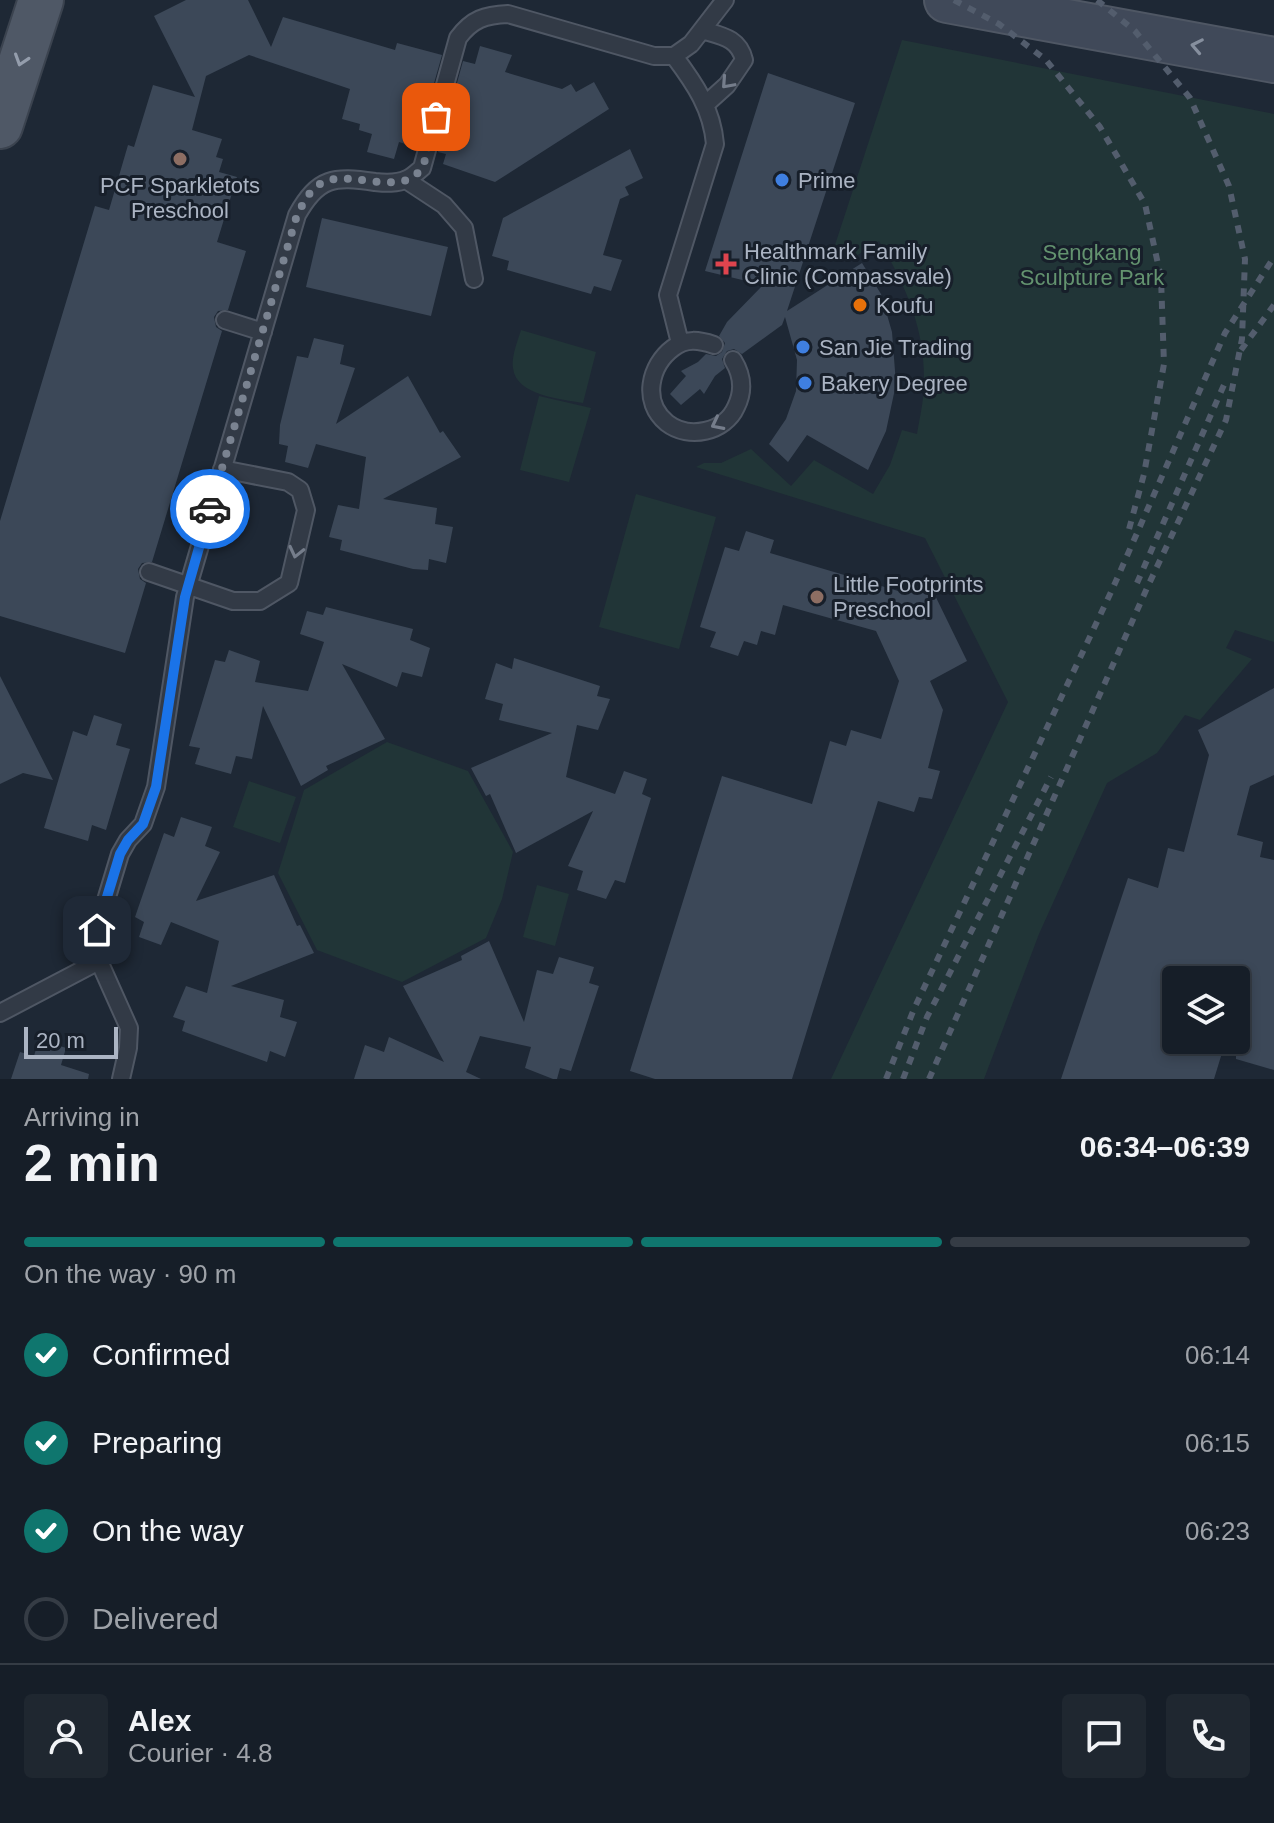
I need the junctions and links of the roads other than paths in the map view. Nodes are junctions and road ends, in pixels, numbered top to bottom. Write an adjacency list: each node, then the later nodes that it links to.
1 (41, 0): 8 (main road, one-way to 8)
2 (725, 0): 4 (lane)
3 (947, 0): 6 (street, one-way to 3)
4 (702, 30): 5 (lane); 7 (lane, one-way to 7)
5 (674, 56): 7 (lane); 9 (lane)
6 (1274, 60)
7 (706, 104): 13 (lane)
8 (0, 126)
9 (406, 180): 10 (lane); 12 (lane)
10 (474, 279)
11 (225, 320): 12 (lane)
12 (263, 332): 16 (lane)
13 (680, 343): 14 (lane); 15 (lane, one-way to 13)
14 (714, 345)
15 (733, 360)
16 (222, 469): 18 (lane); 18 (lane, one-way to 18)
17 (149, 572): 18 (lane)
18 (188, 585): 19 (lane)
19 (99, 961): 20 (lane); 21 (lane)
20 (0, 1013)
21 (121, 1079)

